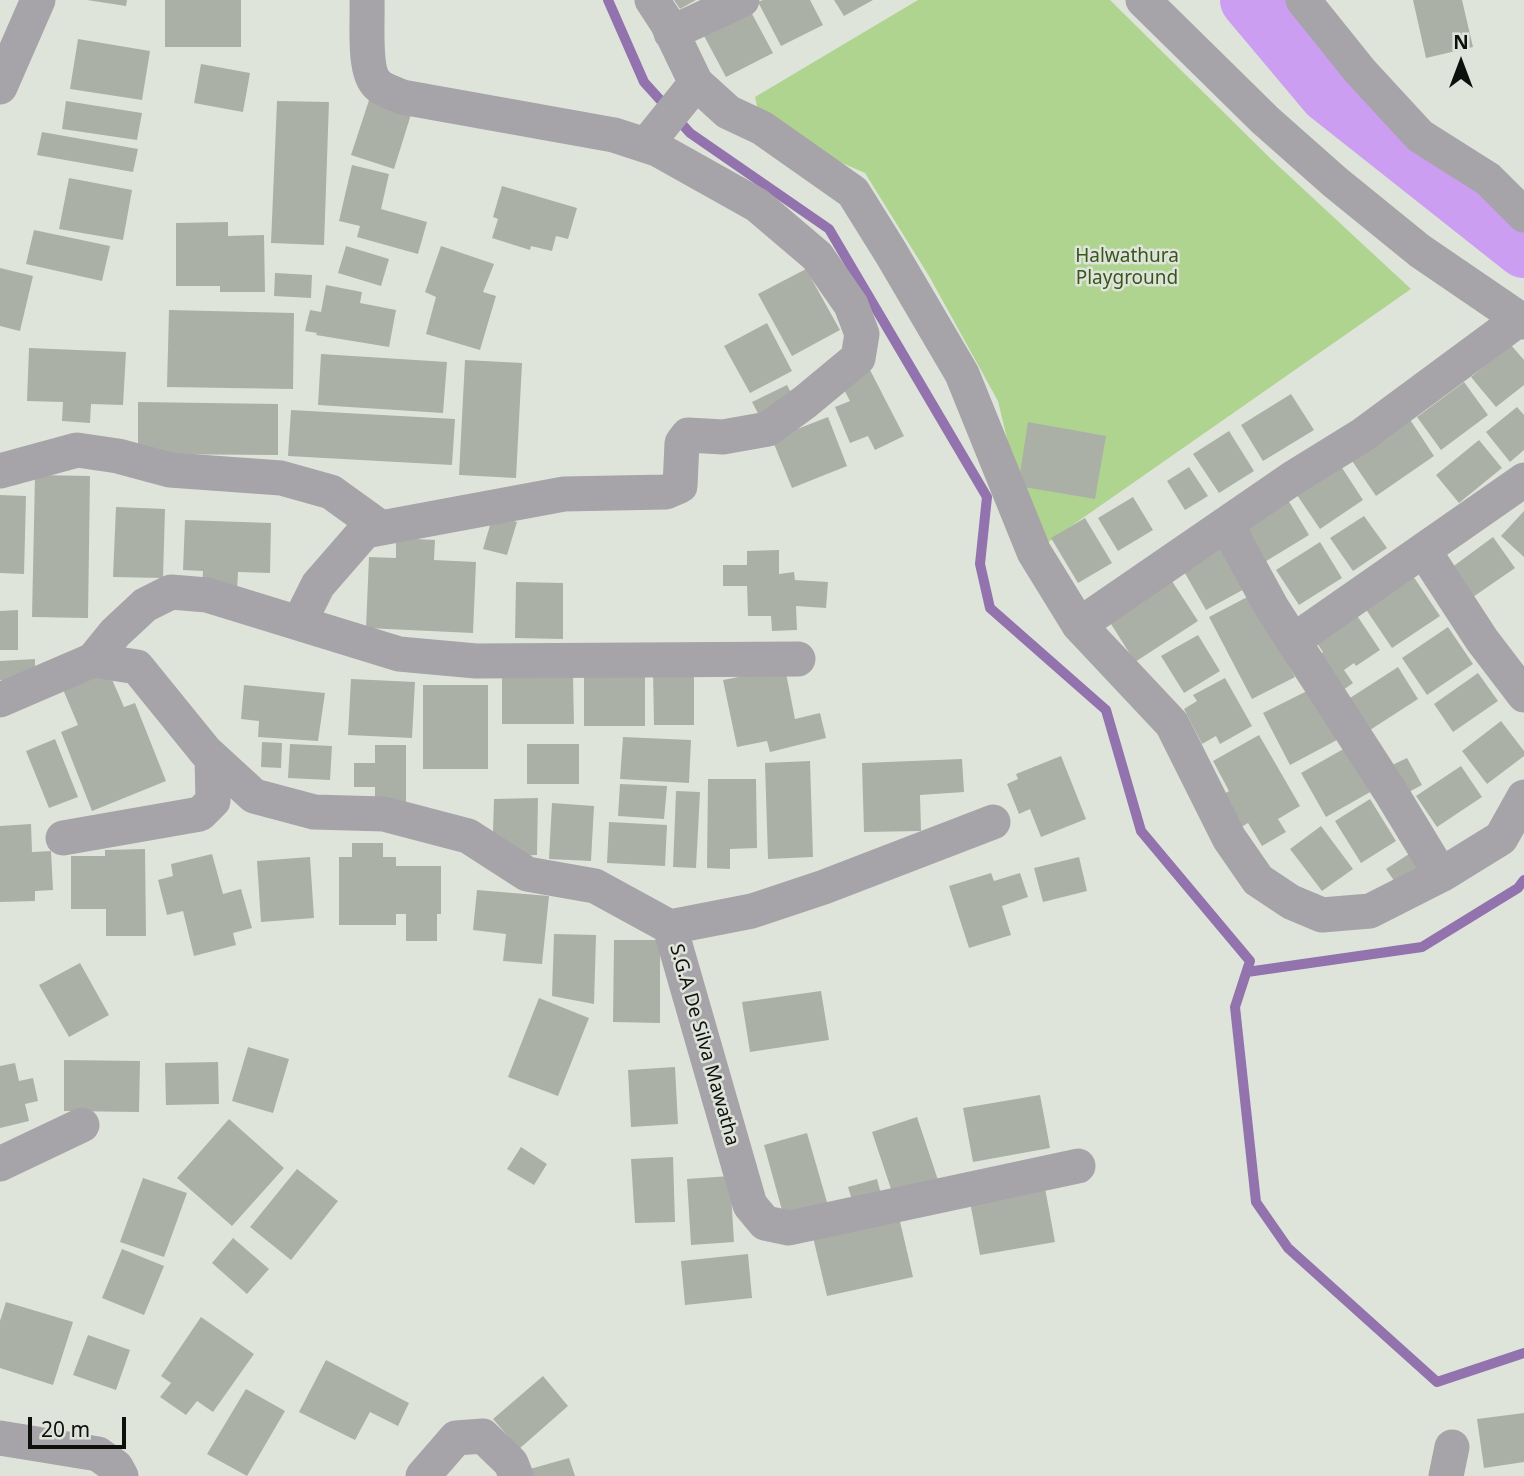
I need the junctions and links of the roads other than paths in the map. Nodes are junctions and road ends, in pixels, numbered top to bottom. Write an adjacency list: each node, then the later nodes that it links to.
1 (38, 0): 9 (street)
2 (367, 0): 10 (street)
3 (652, 0): 7 (street)
4 (742, 0): 7 (street)
5 (1143, 0): 12 (street)
6 (1303, 0): 11 (street)
7 (671, 33): 8 (street)
8 (696, 83): 10 (street); 19 (street)
9 (0, 87)
10 (646, 145): 16 (street)
11 (1524, 215)
12 (1521, 321): 15 (street)
13 (0, 471): 16 (street)
14 (1524, 480): 17 (street)
15 (1226, 524): 19 (street); 20 (street)
16 (381, 528): 18 (street)
17 (1424, 551): 20 (street); 23 (street)
18 (299, 623): 21 (street); 22 (street)
19 (1079, 625): 29 (street)
20 (1293, 641): 29 (street)
21 (798, 659)
22 (93, 660): 24 (street); 25 (street, S.G.A De Silva Mawatha)
23 (1524, 695)
24 (0, 700)
25 (212, 758): 28 (street); 30 (street, S.G.A De Silva Mawatha)
26 (1524, 797): 29 (street)
27 (993, 822): 30 (street)
28 (63, 838)
29 (1441, 875)
30 (670, 927): 33 (street, S.G.A De Silva Mawatha)
31 (82, 1125): 32 (street)
32 (0, 1164)
33 (1078, 1166)
34 (0, 1438): 35 (street)
35 (121, 1476)
36 (423, 1476): 37 (street)
37 (516, 1476)

